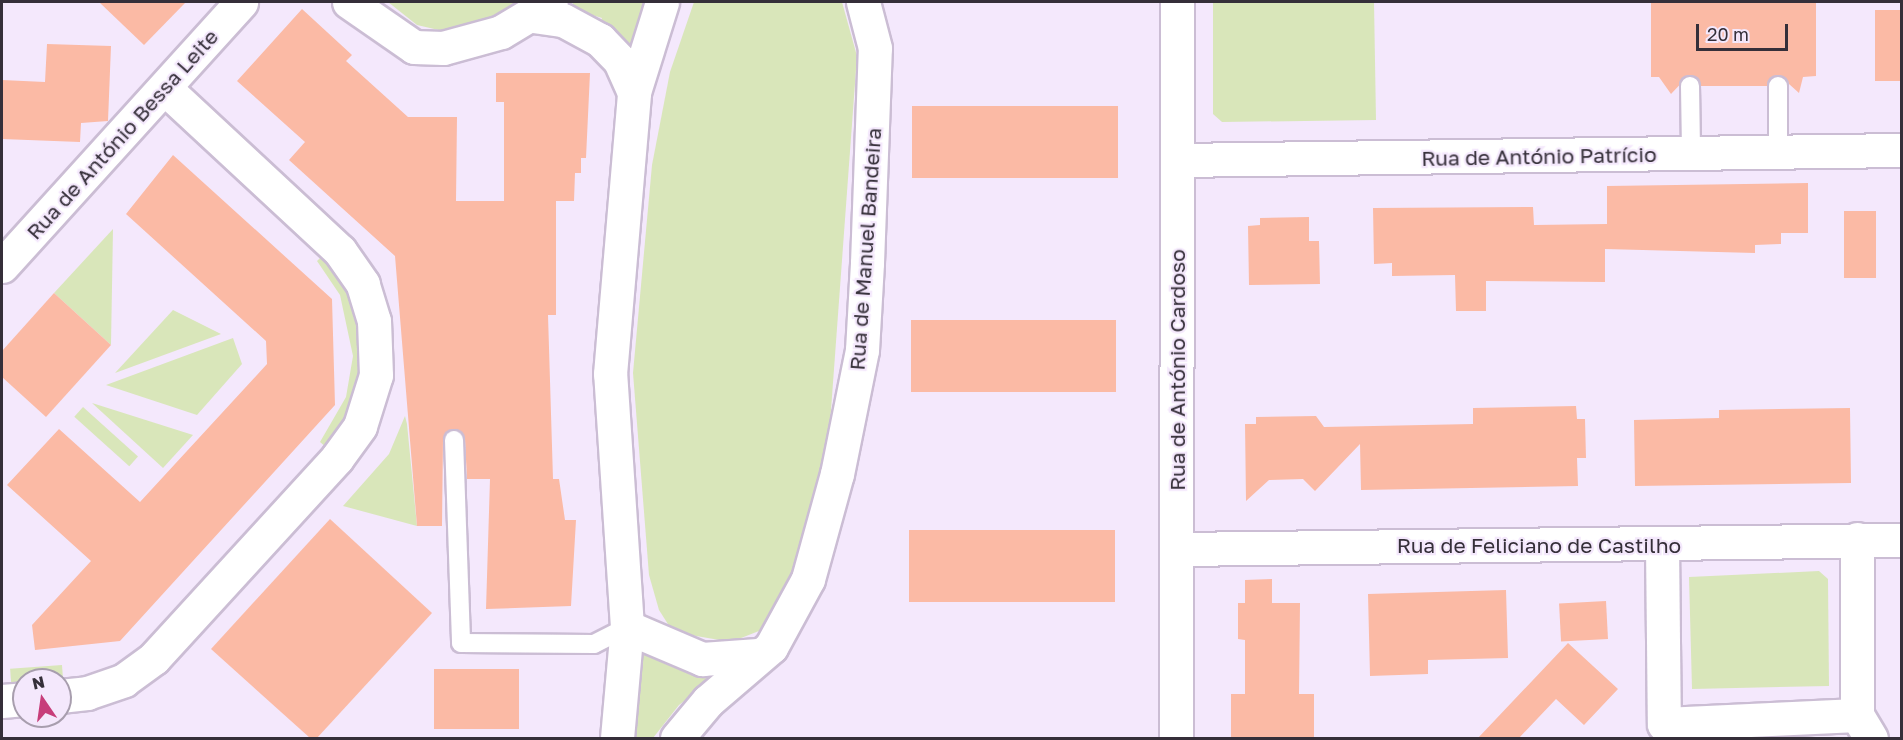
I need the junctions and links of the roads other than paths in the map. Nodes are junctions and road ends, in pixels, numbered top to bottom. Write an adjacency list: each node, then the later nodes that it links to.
1 (241, 2): 9 (street, Rua de António Bessa Leite)
2 (350, 2): 6 (street)
3 (662, 2): 10 (street)
4 (863, 2): 22 (street, Rua de Manuel Bandeira)
5 (1177, 2): 14 (street, Rua de António Cardoso)
6 (542, 9): 10 (street)
7 (1690, 86): 13 (lane)
8 (1778, 86): 12 (lane)
9 (167, 90): 15 (street, Rua de António Bessa Leite); 23 (street)
10 (634, 92): 21 (street)
11 (1902, 150): 12 (street, Rua de António Patrício)
12 (1778, 152): 13 (street, Rua de António Patrício)
13 (1690, 153): 14 (street, Rua de António Patrício)
14 (1177, 159): 20 (street, Rua de António Cardoso)
15 (2, 266)
16 (454, 440): 21 (lane)
17 (1857, 539): 18 (street, Rua de Feliciano de Castilho); 19 (street, Rua de Feliciano de Castilho); 24 (street)
18 (1902, 540)
19 (1662, 544): 20 (street, Rua de Feliciano de Castilho); 25 (street)
20 (1177, 549): 28 (street, Rua de António Cardoso)
21 (627, 627): 22 (street); 26 (street)
22 (758, 655): 27 (street, Rua de Manuel Bandeira)
23 (72, 695)
24 (1864, 727): 25 (street)
25 (1656, 731)
26 (617, 738)
27 (677, 738)
28 (1176, 738)

